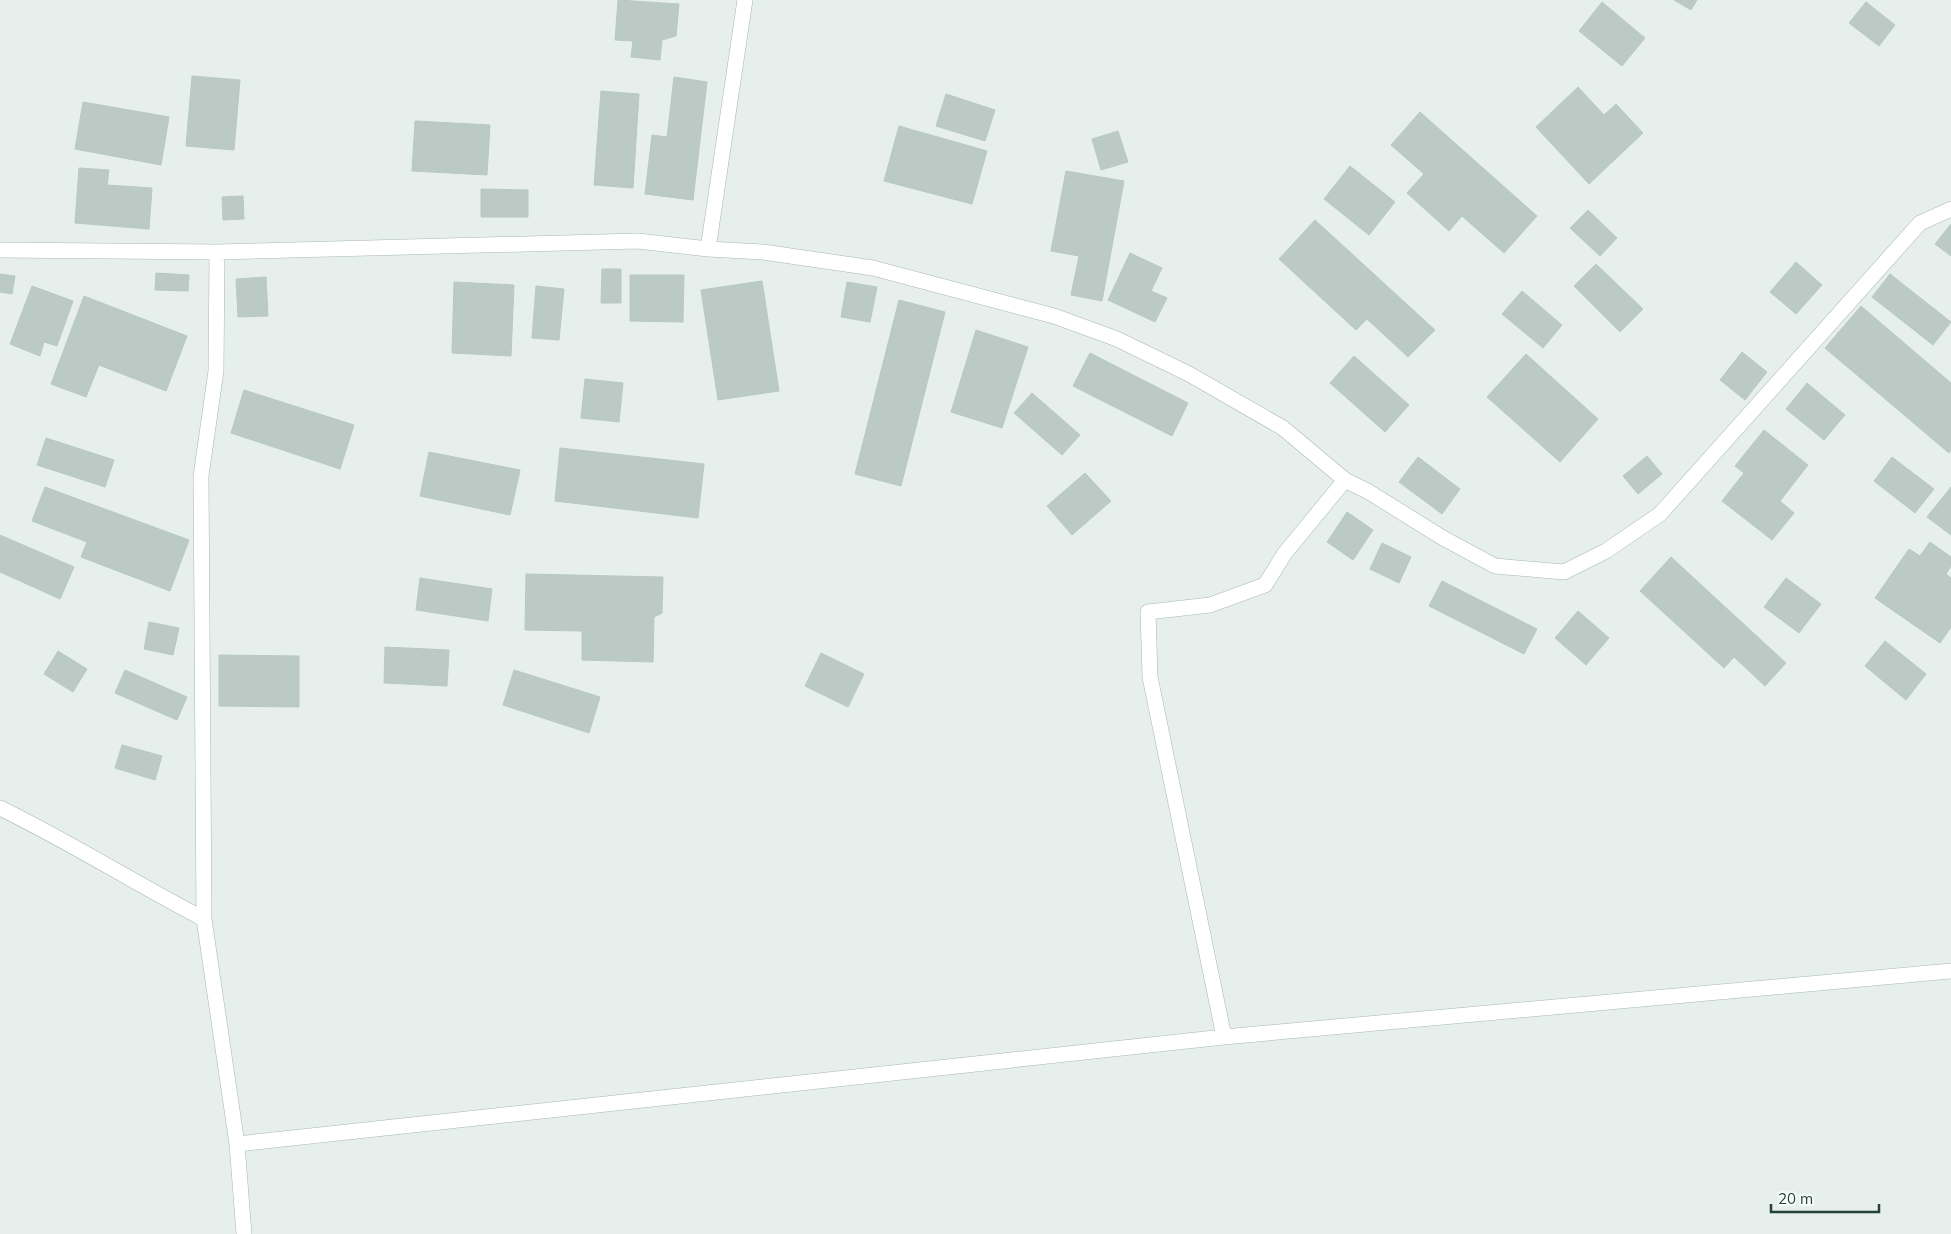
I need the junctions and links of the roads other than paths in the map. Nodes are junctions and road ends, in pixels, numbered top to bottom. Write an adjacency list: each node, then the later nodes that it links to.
1 (745, 0): 3 (street)
2 (1951, 210): 6 (street)
3 (708, 248): 5 (street); 6 (street)
4 (0, 250): 5 (street)
5 (217, 252): 8 (street)
6 (1345, 480): 10 (street)
7 (0, 808): 8 (street)
8 (204, 919): 11 (street)
9 (1951, 971): 10 (street)
10 (1224, 1037): 11 (street)
11 (237, 1144): 12 (street)
12 (244, 1234)

